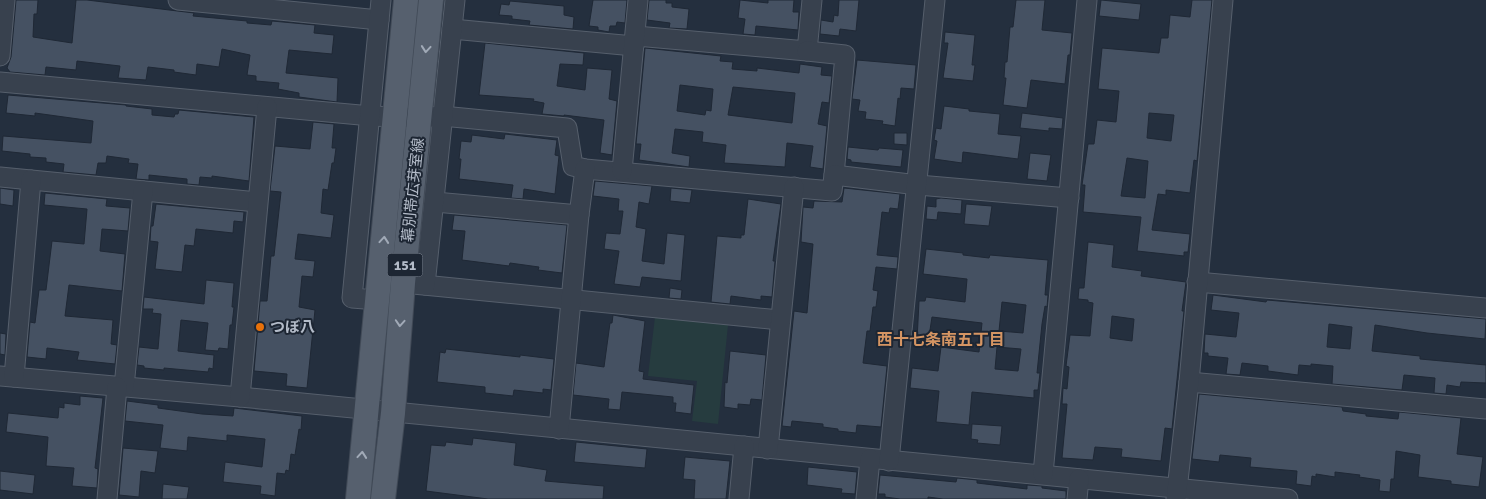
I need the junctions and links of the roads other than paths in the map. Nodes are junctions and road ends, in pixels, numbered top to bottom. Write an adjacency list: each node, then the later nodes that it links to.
1 (5, 0): 17 (street)
2 (178, 0): 12 (street)
3 (381, 0): 13 (street)
4 (406, 0): 22 (main road, 幕別帯広芽室線 / 151)
5 (431, 0): 21 (main road, 幕別帯広芽室線 / 151, one-way to 21)
6 (455, 0): 14 (street)
7 (638, 0): 15 (street)
8 (812, 0): 16 (street)
9 (936, 0): 28 (street)
10 (1087, 0): 31 (street)
11 (1223, 0): 35 (street)
12 (216, 2): 13 (street)
13 (379, 20): 20 (street)
14 (452, 29): 15 (street); 21 (street)
15 (635, 41): 16 (street); 24 (street)
16 (806, 51): 25 (street)
17 (0, 56)
18 (0, 82): 19 (street)
19 (266, 107): 20 (street); 32 (street)
20 (371, 116): 22 (street); 37 (street)
21 (431, 117): 22 (street); 23 (street); 33 (street); 36 (main road, 幕別帯広芽室線 / 151)
22 (395, 118): 37 (main road, 幕別帯広芽室線 / 151, one-way to 22)
23 (585, 168): 24 (street); 34 (street)
24 (622, 171): 29 (street)
25 (834, 175): 28 (street); 29 (street)
26 (0, 177): 27 (street)
27 (31, 180): 30 (street); 41 (street)
28 (918, 185): 31 (street); 52 (street)
29 (794, 187): 40 (street)
30 (143, 191): 32 (street); 43 (street)
31 (1069, 198): 53 (street)
32 (257, 202): 44 (street)
33 (435, 202): 34 (street); 36 (street)
34 (579, 215): 38 (street)
35 (1197, 282): 39 (street); 42 (street)
36 (414, 284): 38 (street); 47 (main road, 幕別帯広芽室線 / 151, one-way to 47)
37 (378, 300): 46 (main road, 幕別帯広芽室線 / 151)
38 (572, 301): 40 (street); 48 (street)
39 (1486, 308)
40 (780, 320): 50 (street)
41 (7, 377): 43 (street)
42 (1189, 382): 45 (street); 55 (street)
43 (120, 387): 44 (street); 57 (street)
44 (240, 397): 46 (street)
45 (1486, 409)
46 (366, 411): 47 (street); 58 (main road, 幕別帯広芽室線 / 151, one-way to 46)
47 (393, 413): 48 (street); 59 (main road, 幕別帯広芽室線 / 151)
48 (559, 429): 49 (street)
49 (744, 446): 50 (street); 60 (street)
50 (768, 449): 51 (street)
51 (870, 459): 52 (street); 61 (street)
52 (889, 461): 53 (street)
53 (1042, 474): 54 (street)
54 (1079, 479): 55 (street); 62 (street)
55 (1177, 493): 56 (street)
56 (1226, 496): 63 (street)
57 (108, 499)
58 (358, 499)
59 (384, 499)
60 (739, 499)
61 (866, 499)
62 (1077, 499)
63 (1288, 499)

